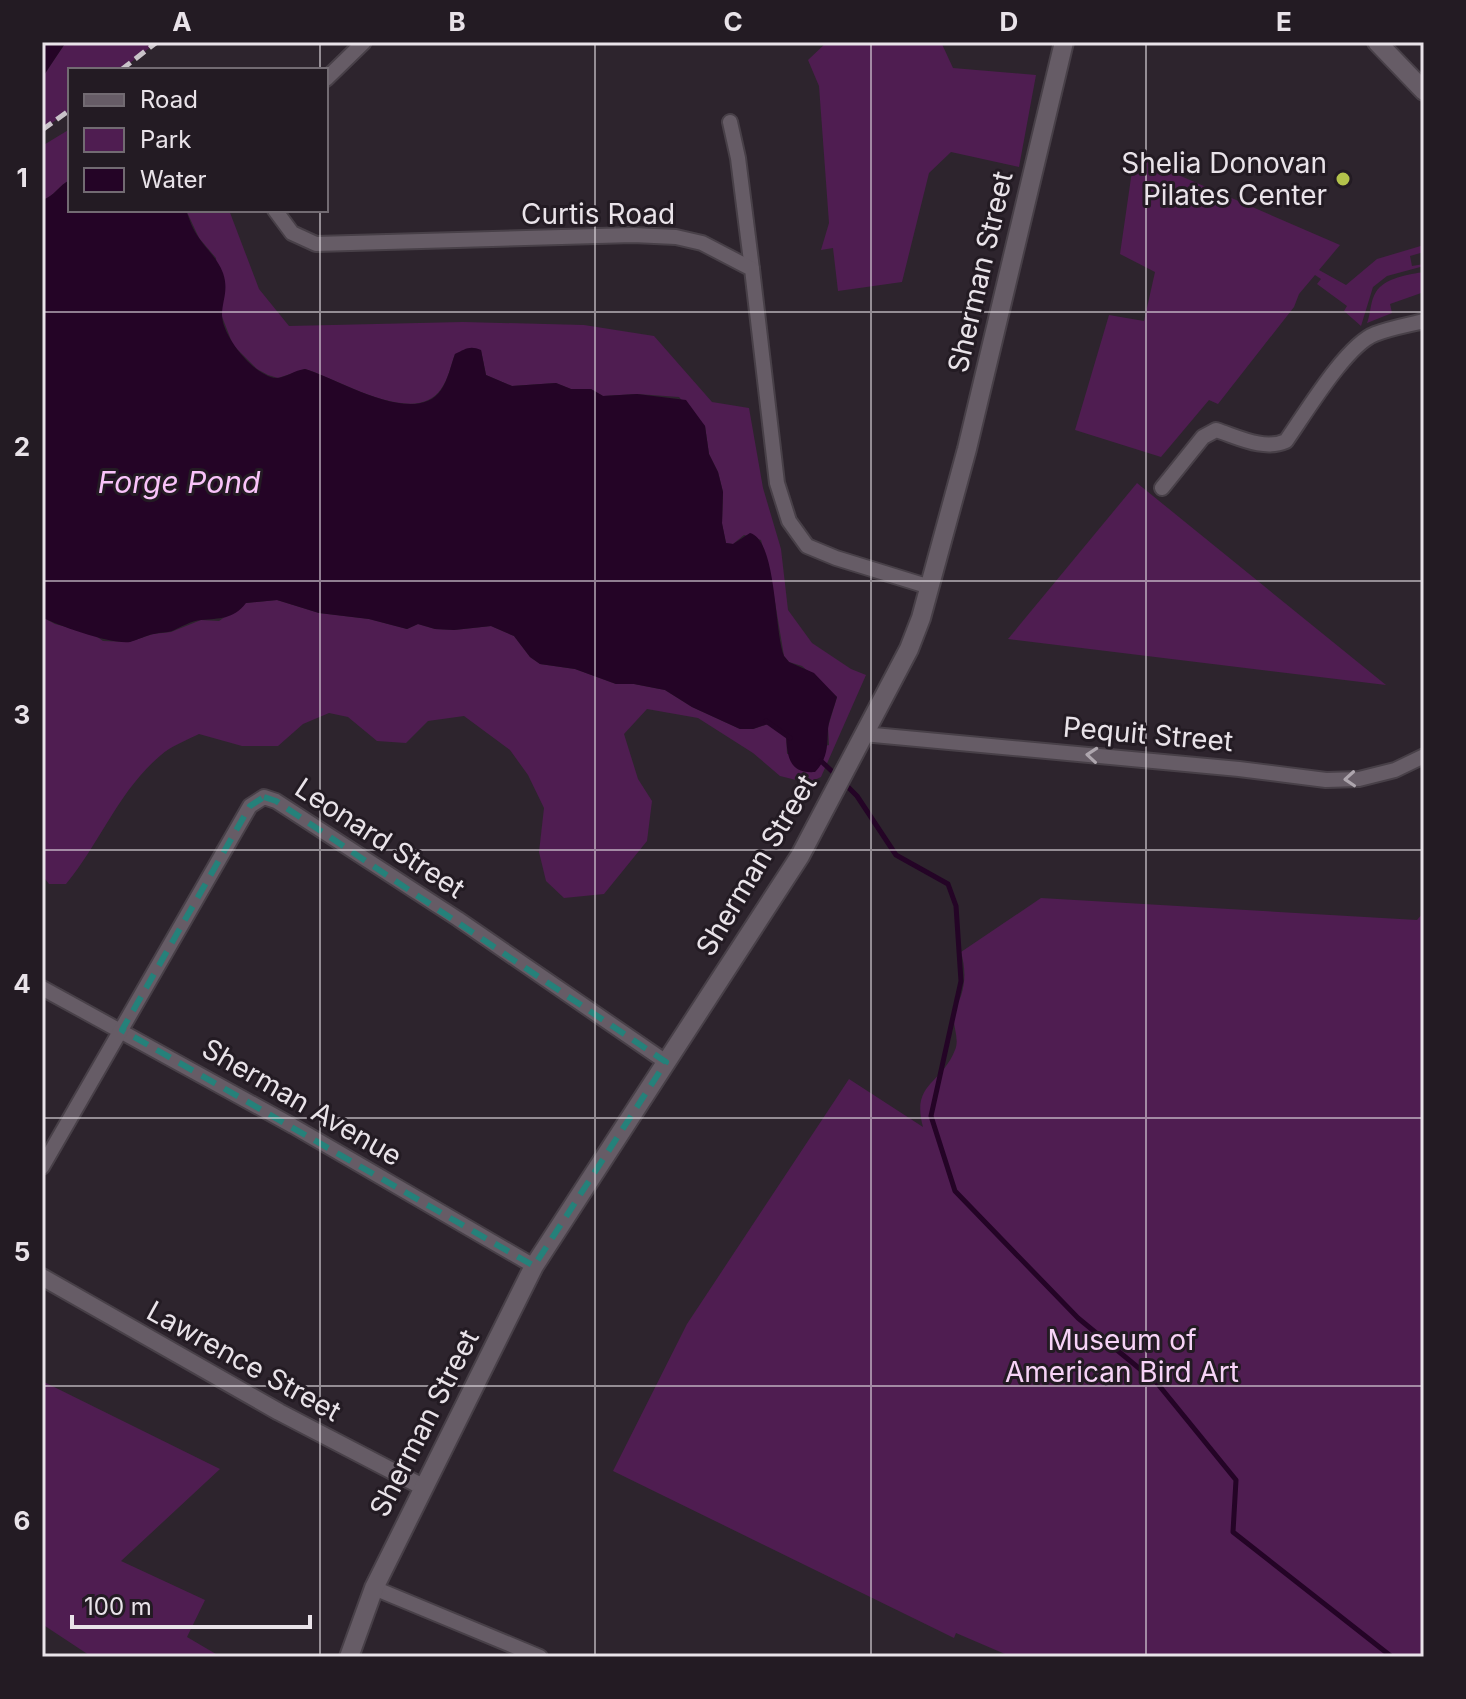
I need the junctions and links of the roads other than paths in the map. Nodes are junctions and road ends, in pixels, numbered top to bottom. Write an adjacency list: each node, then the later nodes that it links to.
1 (364, 42): 4 (street)
2 (1064, 42): 11 (main road, Sherman Street)
3 (1377, 42): 5 (main road)
4 (328, 77)
5 (1424, 91)
6 (730, 122): 8 (street)
7 (276, 212): 8 (street, Curtis Road)
8 (752, 269): 11 (street)
9 (1424, 321): 10 (street)
10 (1162, 488)
11 (930, 587): 12 (main road, Sherman Street)
12 (863, 734): 13 (street, Pequit Street, one-way to 12); 16 (main road, Sherman Street)
13 (1424, 756)
14 (42, 988): 15 (street, Sherman Avenue)
15 (122, 1030): 16 (street, Leonard Street); 17 (street, Leonard Street); 18 (street, Sherman Avenue)
16 (666, 1062): 18 (main road, Sherman Street)
17 (42, 1167)
18 (534, 1266): 20 (main road, Sherman Street)
19 (42, 1277): 20 (street, Lawrence Street)
20 (423, 1487): 21 (main road, Sherman Street)
21 (374, 1588): 22 (main road, Sherman Street); 23 (street)
22 (349, 1657)
23 (540, 1657)

